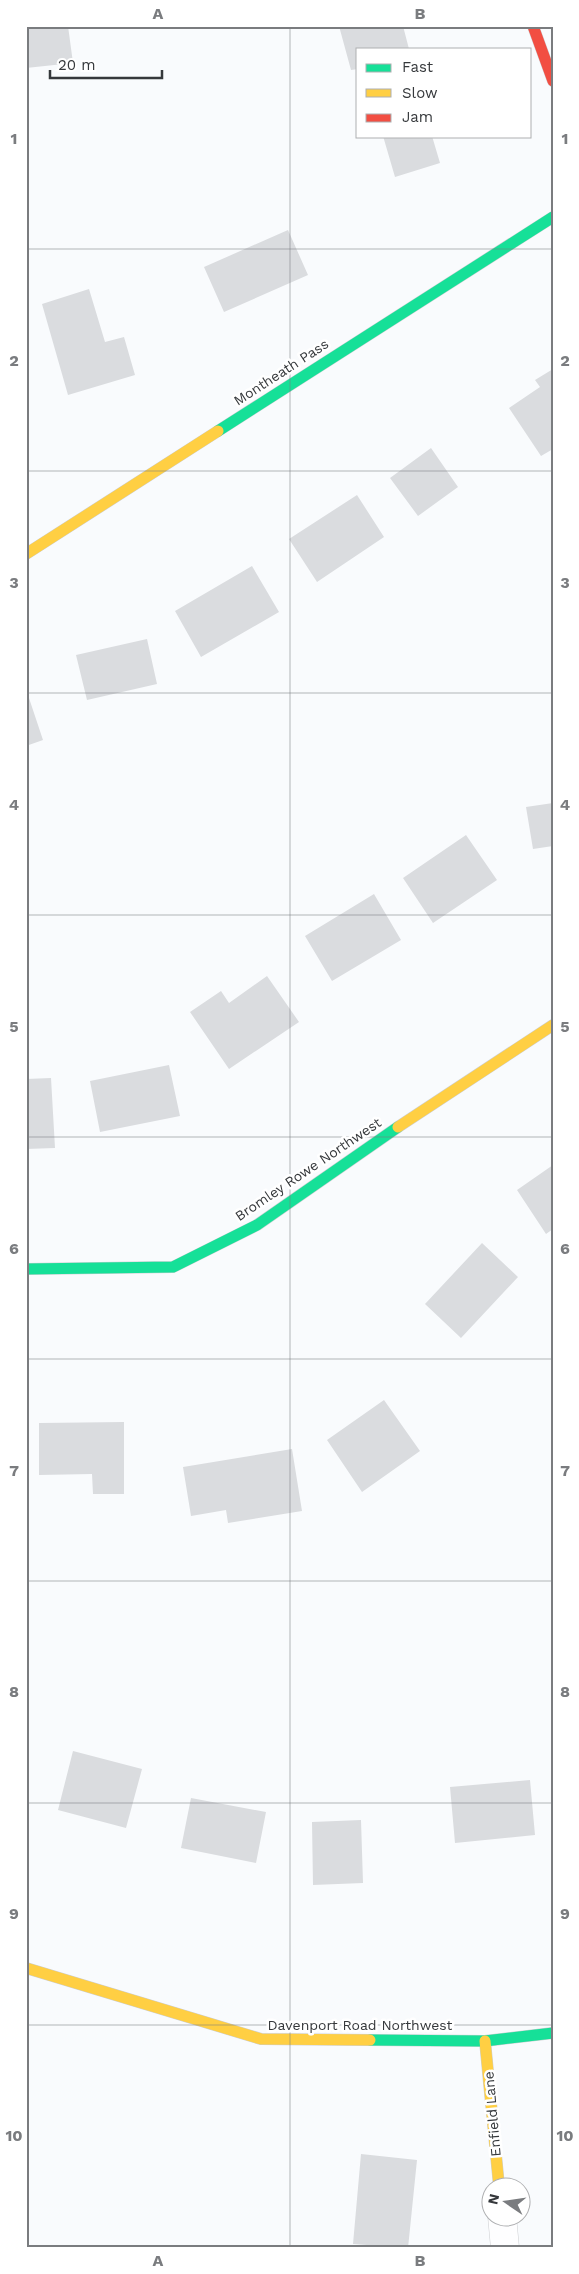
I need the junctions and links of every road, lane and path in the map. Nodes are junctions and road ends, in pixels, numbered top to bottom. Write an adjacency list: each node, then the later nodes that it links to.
1 (533, 26): 2 (street)
2 (553, 81)
3 (553, 217): 4 (street, Montheath Pass)
4 (26, 554)
5 (553, 1025): 6 (street, Bromley Rowe Northwest)
6 (26, 1269)
7 (26, 1968): 9 (street, Davenport Road Northwest)
8 (553, 2033): 9 (street, Davenport Road Northwest)
9 (485, 2040): 10 (street, Enfield Lane)
10 (498, 2176)
11 (503, 2226): 12 (street)
12 (505, 2248)

